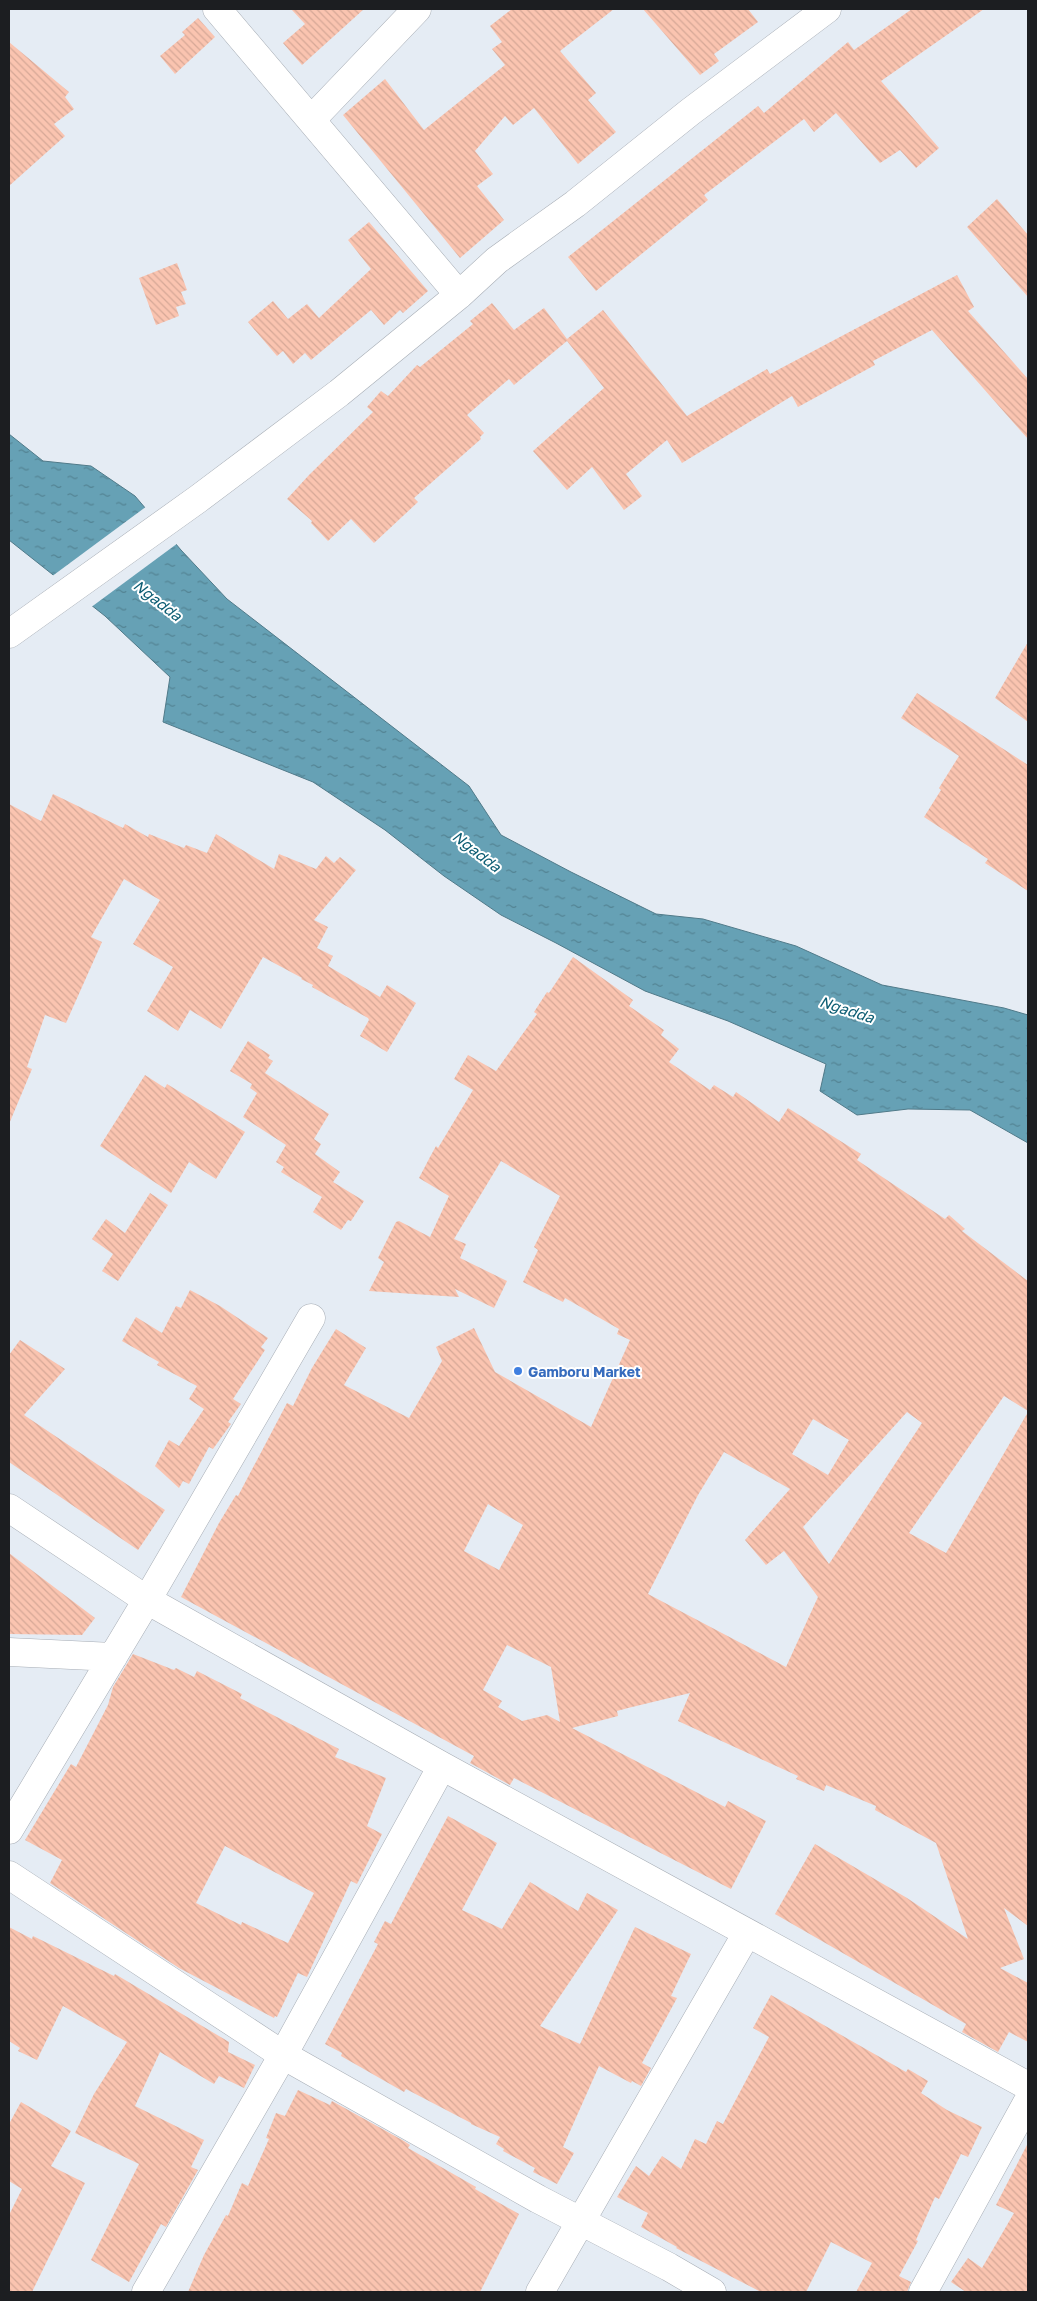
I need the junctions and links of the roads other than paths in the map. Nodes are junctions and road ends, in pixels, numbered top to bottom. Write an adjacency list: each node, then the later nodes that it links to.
1 (217, 9): 4 (street)
2 (417, 9): 4 (street)
3 (827, 9): 5 (street)
4 (312, 120): 5 (street)
5 (459, 295): 6 (street)
6 (9, 634)
7 (312, 1318): 9 (street)
8 (9, 1508): 9 (street)
9 (147, 1600): 11 (street); 12 (street)
10 (9, 1652): 11 (street)
11 (113, 1657): 13 (street)
12 (442, 1766): 15 (street); 16 (street)
13 (9, 1830)
14 (9, 1875): 16 (street)
15 (747, 1933): 17 (street); 19 (street)
16 (283, 2055): 19 (street); 20 (street)
17 (1028, 2086)
18 (1028, 2101): 23 (street)
19 (581, 2222): 21 (street); 22 (street)
20 (146, 2292)
21 (540, 2292)
22 (712, 2292)
23 (922, 2292)

